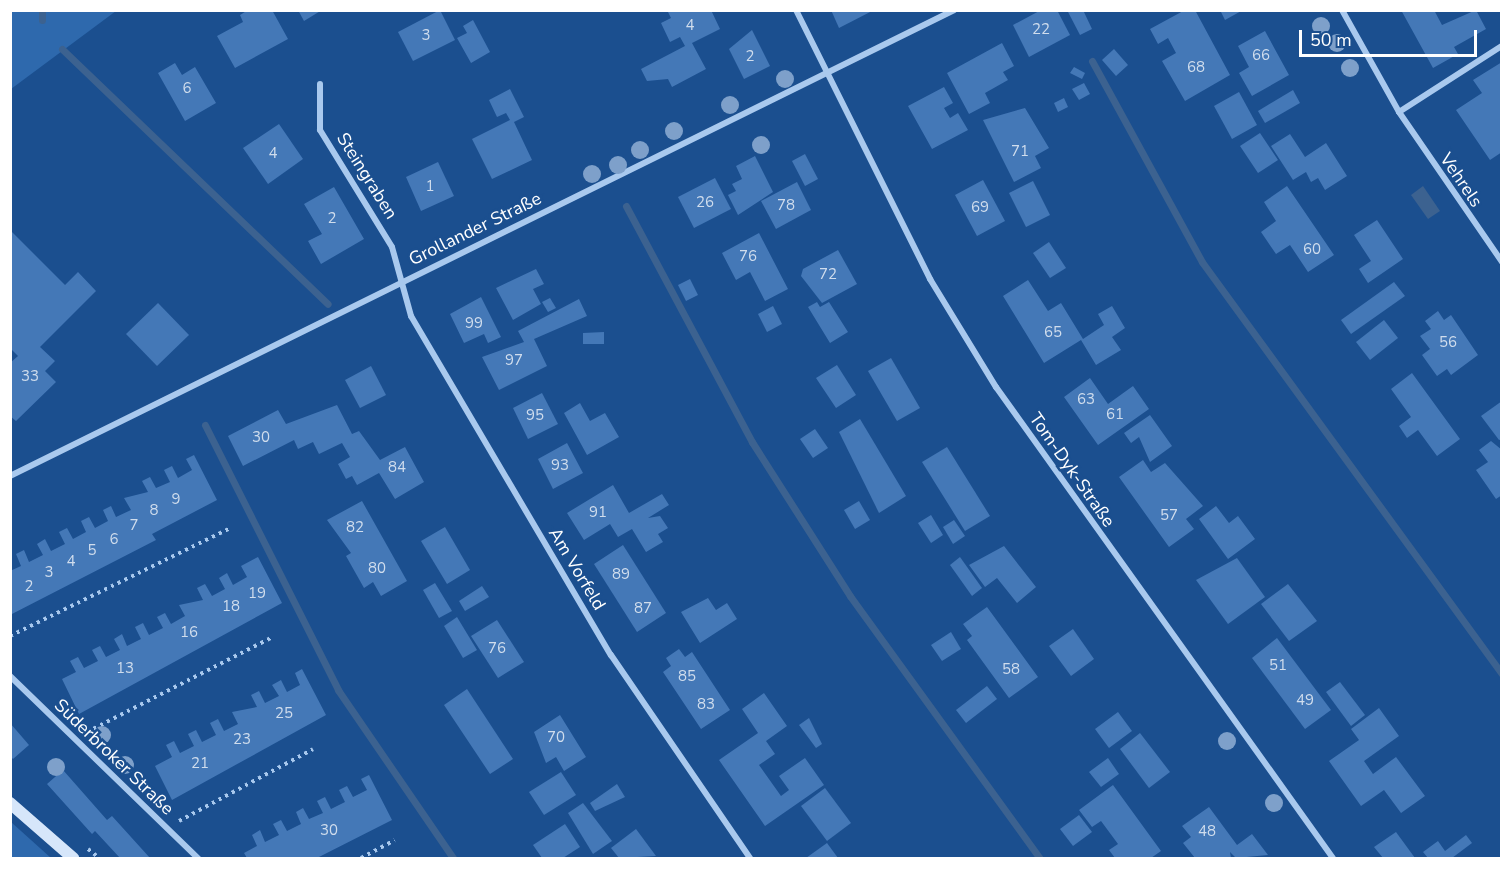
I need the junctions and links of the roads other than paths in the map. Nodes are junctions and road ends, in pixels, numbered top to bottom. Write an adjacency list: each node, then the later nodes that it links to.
1 (796, 10): 5 (street, Tom-Dyk-Straße)
2 (954, 10): 5 (street, Grollander Straße)
3 (1341, 10): 7 (street, Vehrels)
4 (1502, 46): 7 (street)
5 (827, 74): 9 (street, Grollander Straße); 16 (street, Tom-Dyk-Straße)
6 (320, 84): 9 (street, Steingraben)
7 (1399, 112): 8 (street, Vehrels)
8 (1502, 262)
9 (400, 282): 10 (street, Grollander Straße); 15 (street, Am Vorfeld)
10 (10, 476)
11 (10, 676): 14 (street, Süderbroker Straße)
12 (10, 803): 13 (street)
13 (73, 858)
14 (198, 858)
15 (750, 858)
16 (1334, 858)

